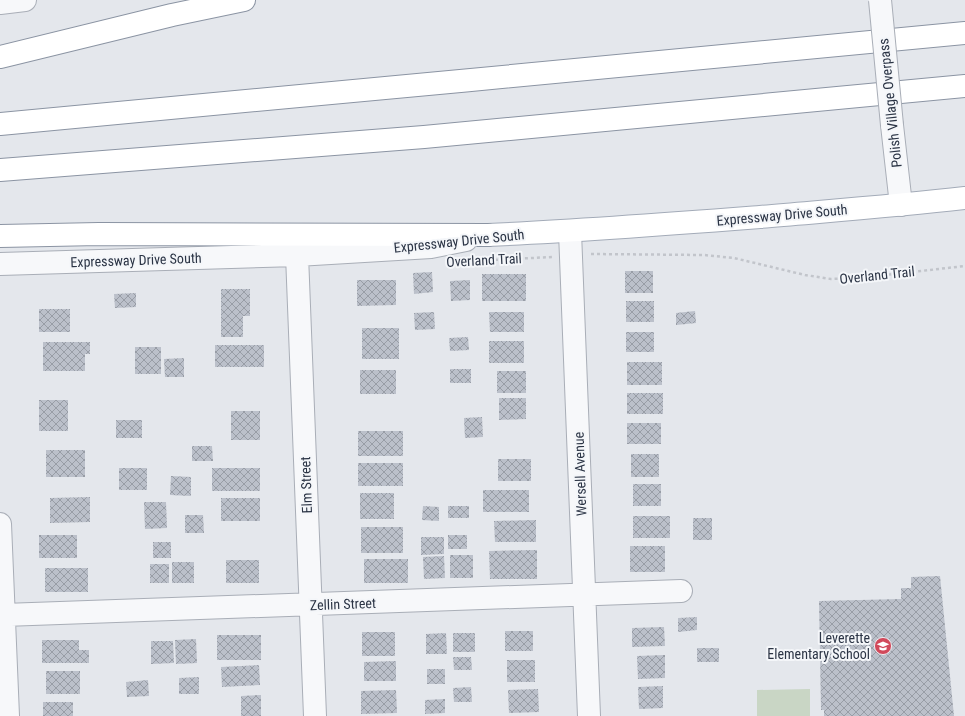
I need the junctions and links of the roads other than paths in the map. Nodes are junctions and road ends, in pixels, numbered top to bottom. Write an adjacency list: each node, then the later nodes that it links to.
1 (25, 0): 4 (street)
2 (244, 0): 6 (main road)
3 (880, 0): 11 (street, Polish Village Overpass, bridge)
4 (0, 3)
5 (965, 34): 8 (main road)
6 (0, 57)
7 (965, 86): 9 (main road)
8 (0, 124)
9 (0, 170)
10 (965, 198): 11 (main road, Expressway Drive South)
11 (901, 205): 12 (main road, Expressway Drive South)
12 (570, 232): 14 (main road, Expressway Drive South); 19 (street, Wersell Avenue)
13 (0, 236): 14 (main road)
14 (488, 236): 15 (street, Expressway Drive South)
15 (297, 255): 16 (street, Expressway Drive South); 20 (street, Elm Street)
16 (0, 264)
17 (0, 524): 21 (street)
18 (681, 591): 19 (street, Zellin Street)
19 (585, 595): 20 (street, Zellin Street); 24 (street, Wersell Avenue)
20 (311, 605): 21 (street, Zellin Street); 23 (street, Elm Street)
21 (4, 616): 22 (street)
22 (8, 716)
23 (315, 716)
24 (589, 716)

